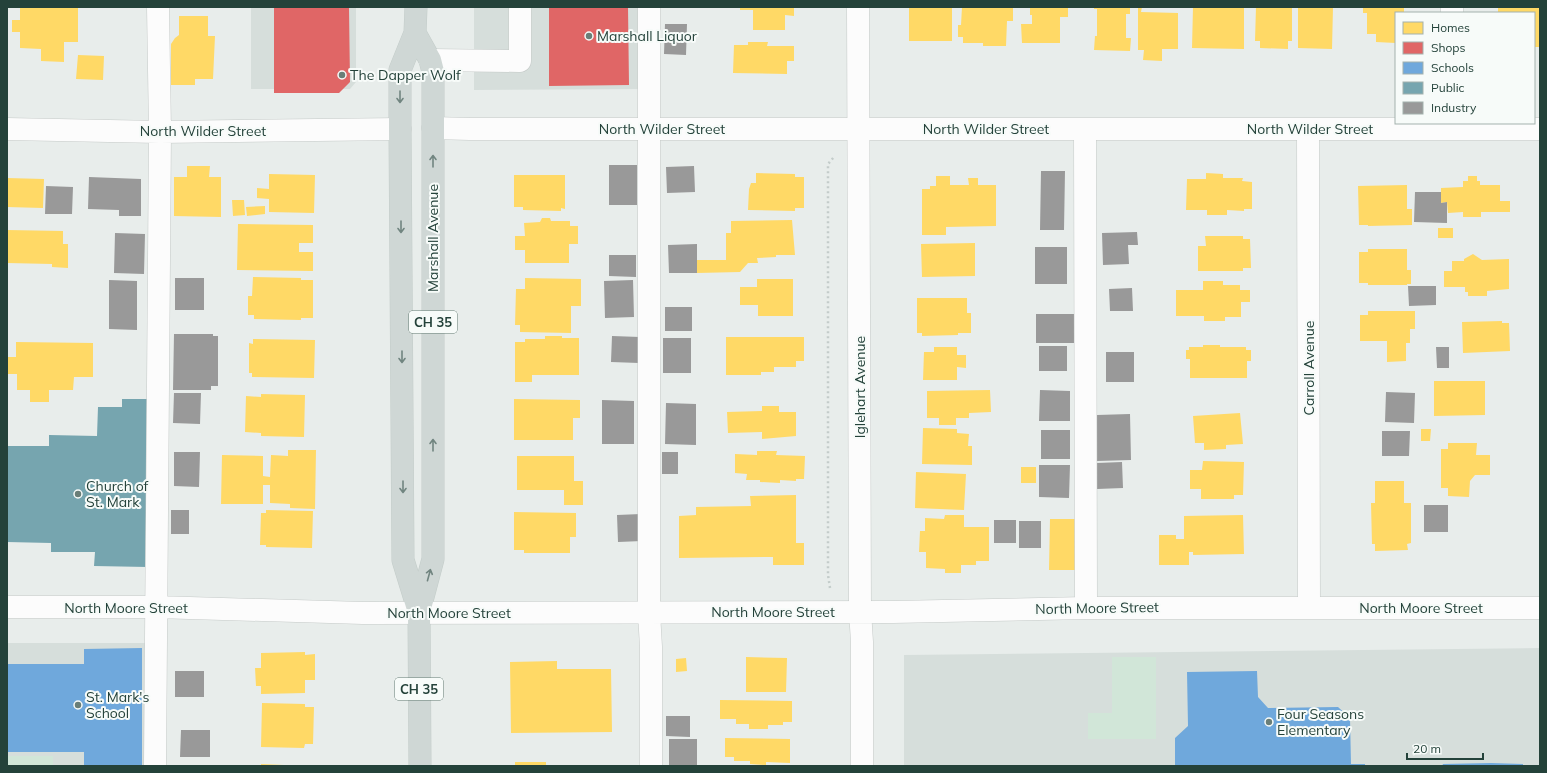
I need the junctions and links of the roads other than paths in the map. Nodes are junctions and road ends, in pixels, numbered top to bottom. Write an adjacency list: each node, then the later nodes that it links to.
1 (158, 7): 17 (street)
2 (416, 7): 6 (main road, Marshall Avenue / CH 35)
3 (520, 7): 7 (street)
4 (649, 7): 12 (street)
5 (858, 7): 13 (street, Iglehart Avenue)
6 (415, 33): 7 (main road, Marshall Avenue / CH 35); 11 (main road, Marshall Avenue / CH 35, one-way to 11)
7 (430, 60): 9 (main road, Marshall Avenue / CH 35)
8 (1452, 126): 15 (street, North Wilder Street); 16 (street, North Wilder Street)
9 (433, 128): 12 (street, North Wilder Street); 23 (main road, Marshall Avenue / CH 35, one-way to 9)
10 (7, 129): 17 (street, North Wilder Street)
11 (400, 129): 17 (street, North Wilder Street); 23 (main road, Marshall Avenue / CH 35, one-way to 23)
12 (650, 129): 13 (street, North Wilder Street); 25 (street)
13 (859, 129): 14 (street, North Wilder Street); 24 (street, Iglehart Avenue)
14 (1085, 129): 15 (street, North Wilder Street); 20 (street)
15 (1308, 129): 21 (street, Carroll Avenue)
16 (1540, 129)
17 (160, 132): 19 (street)
18 (7, 607): 19 (street, North Moore Street)
19 (156, 607): 23 (street, North Moore Street); 26 (street)
20 (1086, 608): 21 (street, North Moore Street); 24 (street, North Moore Street)
21 (1309, 608): 22 (street, North Moore Street)
22 (1540, 608)
23 (419, 612): 25 (street, North Moore Street); 27 (main road, Marshall Avenue / CH 35)
24 (860, 612): 25 (street, North Moore Street); 29 (street, Iglehart Avenue)
25 (649, 613): 28 (street)
26 (155, 766)
27 (420, 766)
28 (651, 766)
29 (862, 766)

